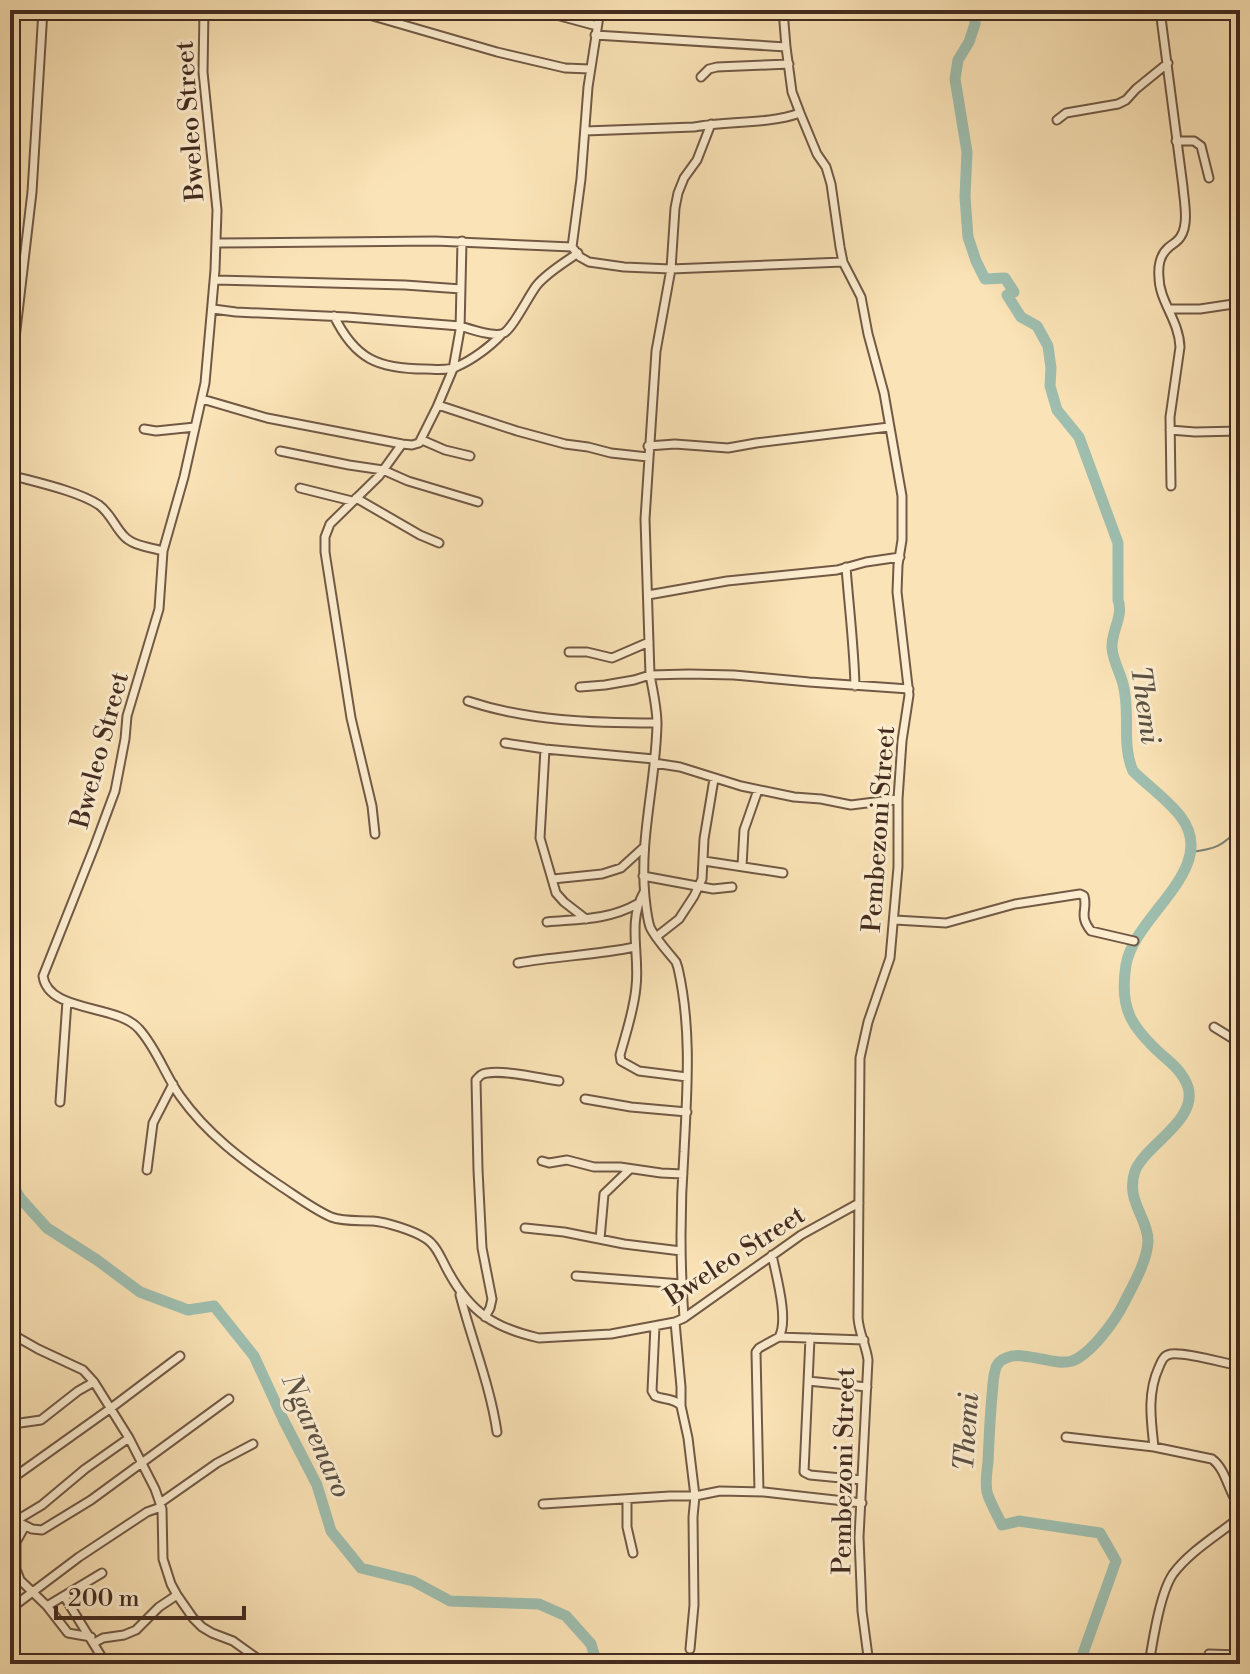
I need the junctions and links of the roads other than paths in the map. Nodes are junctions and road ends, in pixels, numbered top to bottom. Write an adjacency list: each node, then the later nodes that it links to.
1 (43, 10): 29 (street)
2 (204, 10): 22 (street, Bweleo Street)
3 (352, 10): 13 (street)
4 (538, 10): 9 (street)
5 (600, 10): 6 (street); 9 (street)
6 (750, 10)
7 (783, 10): 10 (street, Pembezoni Street)
8 (1160, 10): 11 (street)
9 (596, 30): 10 (street); 13 (street)
10 (786, 47): 12 (street, Pembezoni Street)
11 (1168, 63): 16 (street); 19 (street)
12 (789, 64): 14 (street); 15 (street, Pembezoni Street)
13 (590, 69): 18 (street)
14 (701, 77)
15 (800, 113): 17 (street); 24 (street, Pembezoni Street)
16 (1057, 120)
17 (711, 124): 18 (street); 25 (street)
18 (585, 131): 23 (street)
19 (1176, 141): 20 (street); 32 (street)
20 (1209, 178)
21 (462, 241): 22 (street); 23 (street); 28 (street)
22 (217, 243): 26 (street, Bweleo Street)
23 (575, 250): 25 (street); 35 (street)
24 (843, 262): 25 (street); 41 (street, Pembezoni Street)
25 (671, 269): 47 (street)
26 (215, 280): 28 (street); 31 (street, Bweleo Street)
27 (10, 285): 29 (street)
28 (461, 289): 34 (street)
29 (21, 290): 37 (street)
30 (1240, 303): 32 (street)
31 (213, 309): 33 (street); 38 (street, Bweleo Street)
32 (1169, 309): 43 (street)
33 (334, 316): 34 (street); 36 (street)
34 (460, 326): 35 (street); 36 (street)
35 (504, 333): 36 (street)
36 (453, 369): 39 (street)
37 (10, 371)
38 (202, 399): 40 (street, Bweleo Street); 46 (street)
39 (438, 405): 45 (street); 50 (street)
40 (195, 427): 42 (street); 58 (street, Bweleo Street)
41 (889, 427): 47 (street); 59 (street, Pembezoni Street)
42 (144, 429)
43 (1170, 430): 44 (street); 53 (street)
44 (1240, 431)
45 (422, 440): 46 (street); 49 (street)
46 (402, 444): 51 (street)
47 (648, 446): 50 (street)
48 (280, 451): 51 (street)
49 (470, 456)
50 (648, 457): 61 (street)
51 (383, 470): 55 (street); 56 (street)
52 (10, 475): 58 (street)
53 (1171, 486)
54 (300, 488): 55 (street)
55 (354, 500): 57 (street); 76 (street)
56 (478, 502)
57 (439, 543)
58 (163, 551): 94 (street, Bweleo Street)
59 (900, 557): 60 (street); 67 (street, Pembezoni Street)
60 (846, 567): 61 (street); 65 (street)
61 (648, 595): 62 (street)
62 (649, 642): 63 (street); 64 (street)
63 (569, 652)
64 (650, 675): 65 (street); 66 (street); 69 (street)
65 (855, 686): 67 (street)
66 (580, 687)
67 (909, 689): 75 (street, Pembezoni Street)
68 (468, 701): 69 (street)
69 (657, 723): 72 (street)
70 (505, 743): 71 (street)
71 (545, 749): 72 (street); 82 (street)
72 (654, 761): 73 (street); 77 (street)
73 (714, 779): 74 (street); 78 (street)
74 (758, 790): 75 (street); 79 (street)
75 (898, 799): 88 (street, Pembezoni Street)
76 (375, 834)
77 (643, 848): 81 (street); 82 (street)
78 (704, 861): 79 (street); 83 (street)
79 (742, 866): 80 (street)
80 (783, 873)
81 (643, 876): 83 (street); 85 (street)
82 (553, 879): 87 (street)
83 (699, 886): 84 (street); 90 (street)
84 (732, 887)
85 (644, 891): 86 (street); 90 (street)
86 (637, 904): 87 (street); 92 (street)
87 (586, 919): 89 (street)
88 (895, 920): 91 (street); 107 (street, Pembezoni Street)
89 (547, 922)
90 (656, 937): 97 (street)
91 (1134, 941)
92 (635, 947): 93 (street); 97 (street)
93 (518, 963)
94 (67, 1001): 99 (street, Bweleo Street); 101 (street)
95 (1214, 1027): 96 (street)
96 (1240, 1043)
97 (687, 1077): 102 (street)
98 (559, 1081): 115 (street)
99 (173, 1084): 105 (street); 114 (street, Bweleo Street)
100 (585, 1099): 102 (street)
101 (60, 1102)
102 (687, 1112): 106 (street)
103 (542, 1161): 104 (street)
104 (630, 1169): 106 (street); 109 (street)
105 (147, 1170)
106 (683, 1174): 110 (street)
107 (859, 1203): 111 (street, Bweleo Street); 121 (street, Pembezoni Street)
108 (525, 1228): 109 (street)
109 (600, 1239): 110 (street)
110 (681, 1251): 113 (street)
111 (772, 1255): 116 (street, Bweleo Street); 119 (street)
112 (576, 1276): 113 (street)
113 (682, 1284): 116 (street)
114 (460, 1293): 115 (street, Bweleo Street); 131 (street)
115 (485, 1317): 117 (street, Bweleo Street)
116 (680, 1320): 117 (street, Bweleo Street); 128 (street)
117 (655, 1326): 128 (street)
118 (10, 1333): 125 (street)
119 (779, 1337): 120 (street); 139 (street)
120 (810, 1338): 121 (street); 124 (street)
121 (864, 1340): 126 (street, Pembezoni Street)
122 (180, 1356): 129 (street)
123 (1240, 1366): 135 (street)
124 (808, 1381): 126 (street); 138 (street)
125 (94, 1382): 129 (street); 130 (street)
126 (867, 1387): 138 (street, Pembezoni Street)
127 (229, 1399): 136 (street)
128 (681, 1406): 140 (street)
129 (111, 1408): 133 (street); 137 (street)
130 (10, 1427)
131 (497, 1432)
132 (1066, 1437): 135 (street)
133 (129, 1438): 136 (street); 147 (street)
134 (253, 1444): 144 (street)
135 (1154, 1447): 145 (street)
136 (141, 1462): 144 (street); 148 (street)
137 (10, 1480)
138 (862, 1480): 142 (street, Pembezoni Street)
139 (759, 1492): 140 (street); 142 (street)
140 (695, 1496): 141 (street); 158 (street)
141 (627, 1500): 143 (street); 150 (street)
142 (862, 1503): 163 (street, Pembezoni Street)
143 (543, 1504)
144 (160, 1505): 152 (street); 153 (street)
145 (1240, 1507)
146 (1240, 1517): 164 (street)
147 (13, 1519): 148 (street)
148 (25, 1526): 149 (street)
149 (13, 1544): 152 (street)
150 (633, 1553)
151 (102, 1573): 154 (street)
152 (32, 1591): 155 (street); 156 (street)
153 (177, 1595): 157 (street); 162 (street)
154 (64, 1596): 155 (street); 157 (street)
155 (47, 1606): 157 (street)
156 (10, 1609)
157 (92, 1640): 161 (street)
158 (690, 1649)
159 (1209, 1654): 160 (street)
160 (1240, 1655)
161 (106, 1664)
162 (265, 1664)
163 (869, 1664)
164 (1149, 1664)

